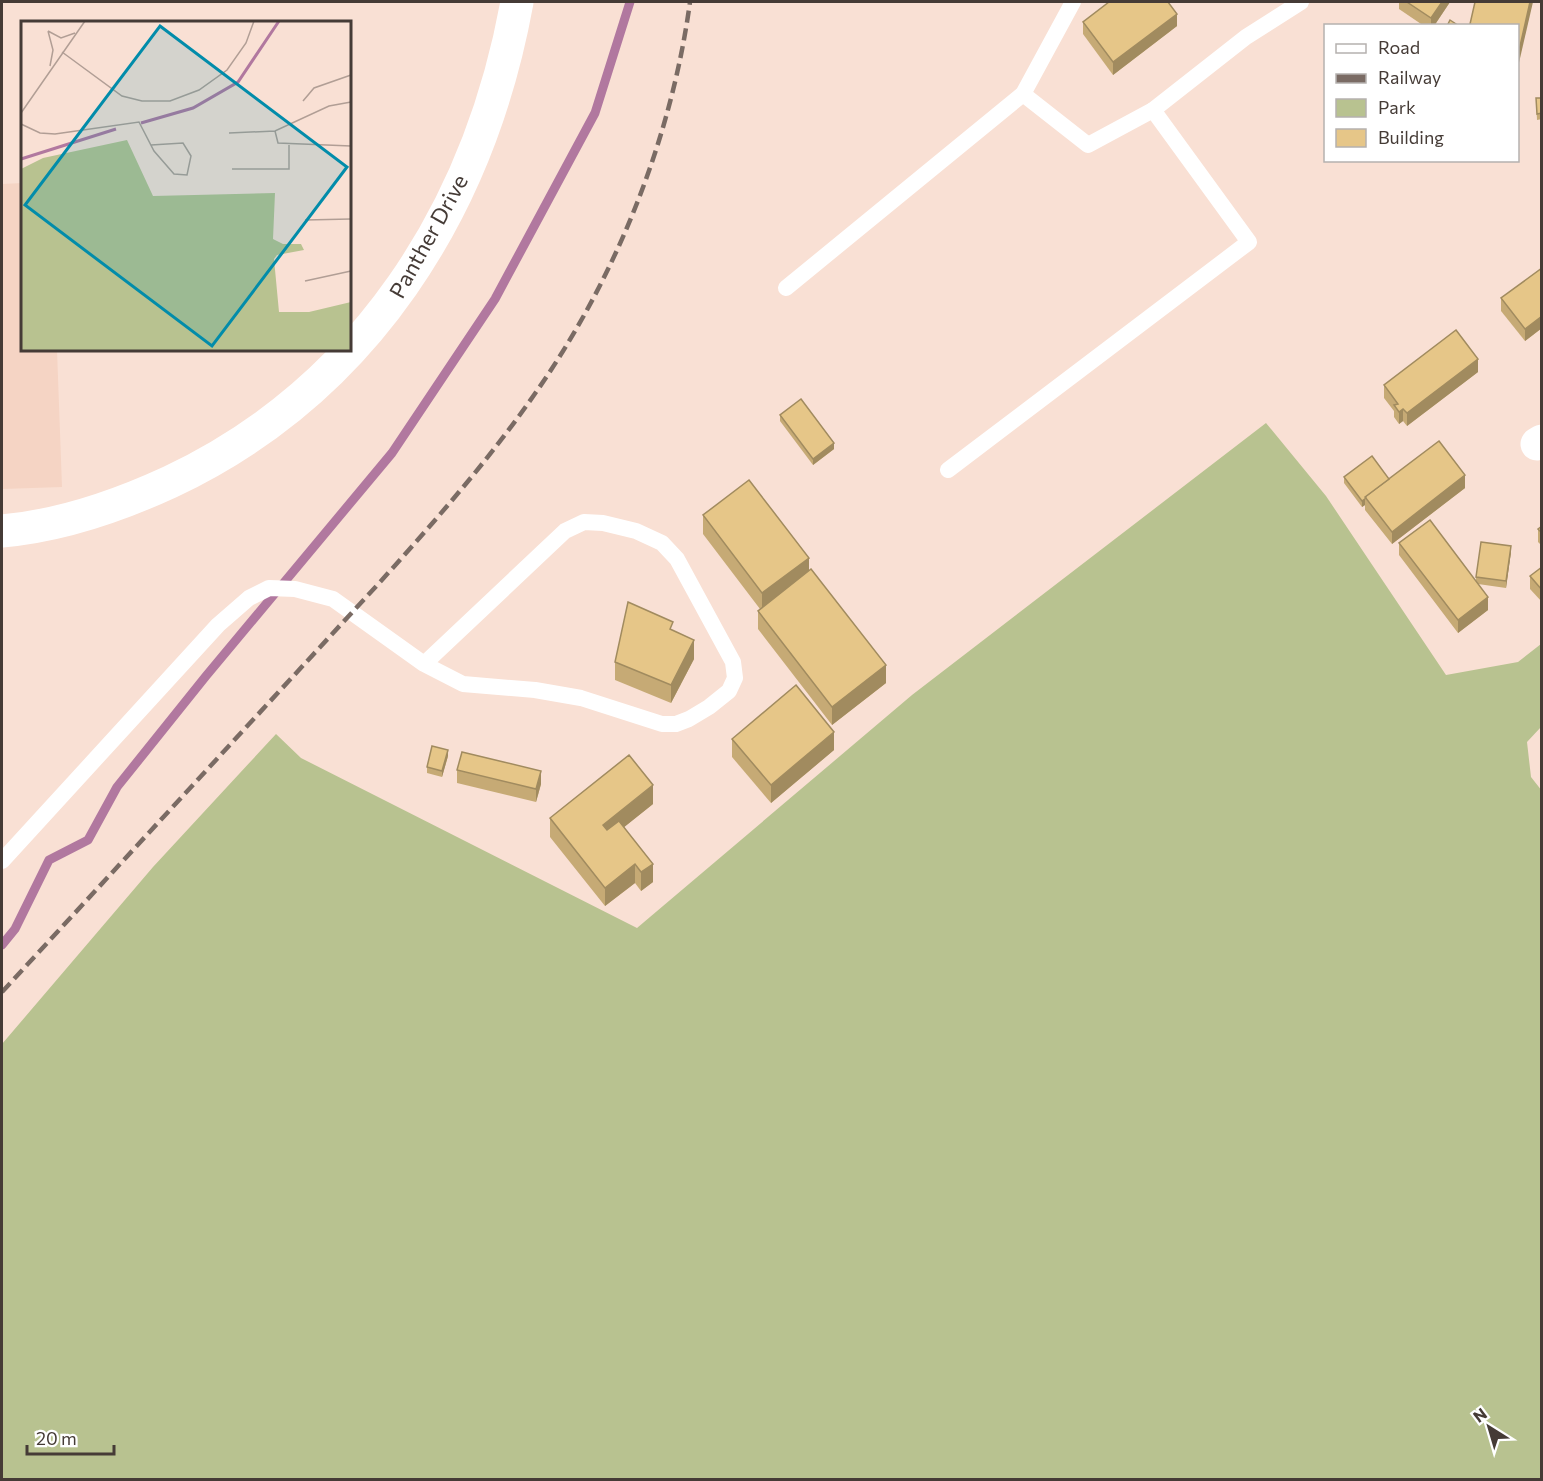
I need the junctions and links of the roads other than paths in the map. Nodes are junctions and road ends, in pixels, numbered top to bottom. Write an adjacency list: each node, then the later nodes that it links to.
1 (517, 2): 8 (street, Panther Drive)
2 (1073, 2): 4 (lane)
3 (1301, 2): 5 (lane)
4 (1023, 94): 5 (lane); 6 (lane)
5 (1153, 110): 7 (lane)
6 (786, 288)
7 (948, 470)
8 (2, 531)
9 (424, 664): 9 (lane); 10 (lane)
10 (2, 861)

